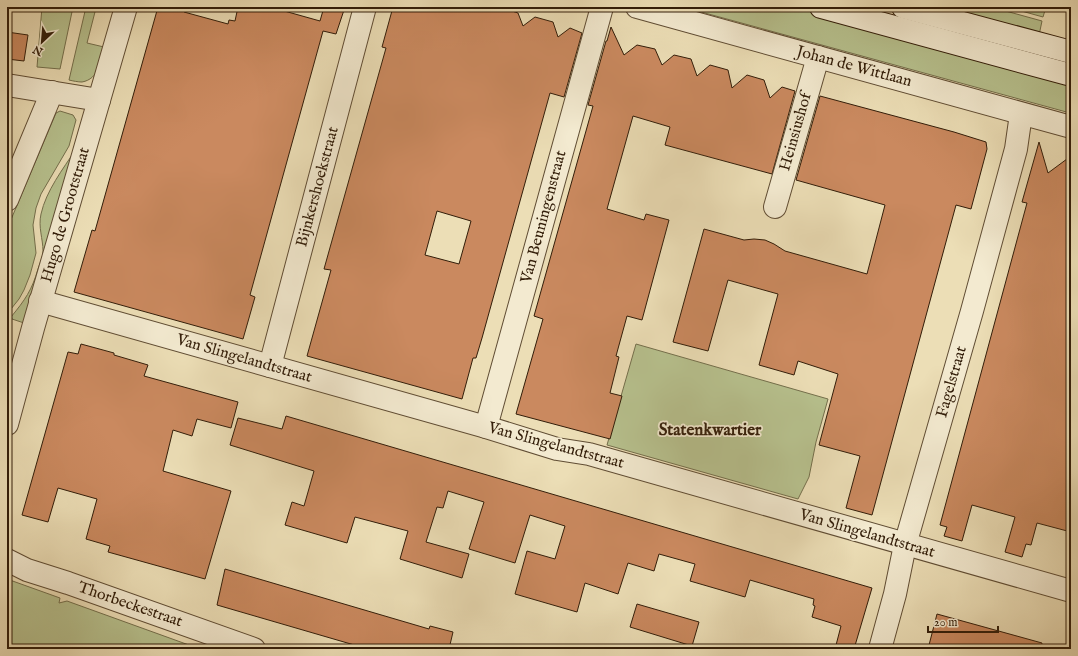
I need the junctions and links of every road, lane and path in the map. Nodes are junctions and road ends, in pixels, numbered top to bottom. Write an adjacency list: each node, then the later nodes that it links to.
1 (126, 7): 12 (street, Hugo de Grootstraat)
2 (366, 7): 18 (street, Bijnkershoekstraat)
3 (602, 7): 20 (street, Van Beuningenstraat)
4 (637, 7): 8 (street, Johan de Wittlaan)
5 (821, 7): 9 (street)
6 (903, 7): 7 (street)
7 (1071, 52)
8 (818, 57): 13 (street, Johan de Wittlaan); 16 (street, Heinsiushof)
9 (1071, 75)
10 (7, 85): 11 (street)
11 (52, 92): 12 (street); 15 (street)
12 (98, 100): 17 (street, Hugo de Grootstraat)
13 (1021, 114): 14 (street, Johan de Wittlaan); 21 (street, Fagelstraat)
14 (1071, 127)
15 (7, 200)
16 (775, 207)
17 (40, 301): 18 (street, Van Slingelandtstraat); 19 (street, Hugo de Grootstraat)
18 (270, 366): 20 (street, Van Slingelandtstraat)
19 (7, 424)
20 (486, 427): 21 (street, Van Slingelandtstraat)
21 (905, 545): 23 (street, Van Slingelandtstraat); 25 (street, Fagelstraat)
22 (7, 560): 24 (street, Thorbeckestraat)
23 (1071, 591)
24 (254, 649)
25 (880, 649)

